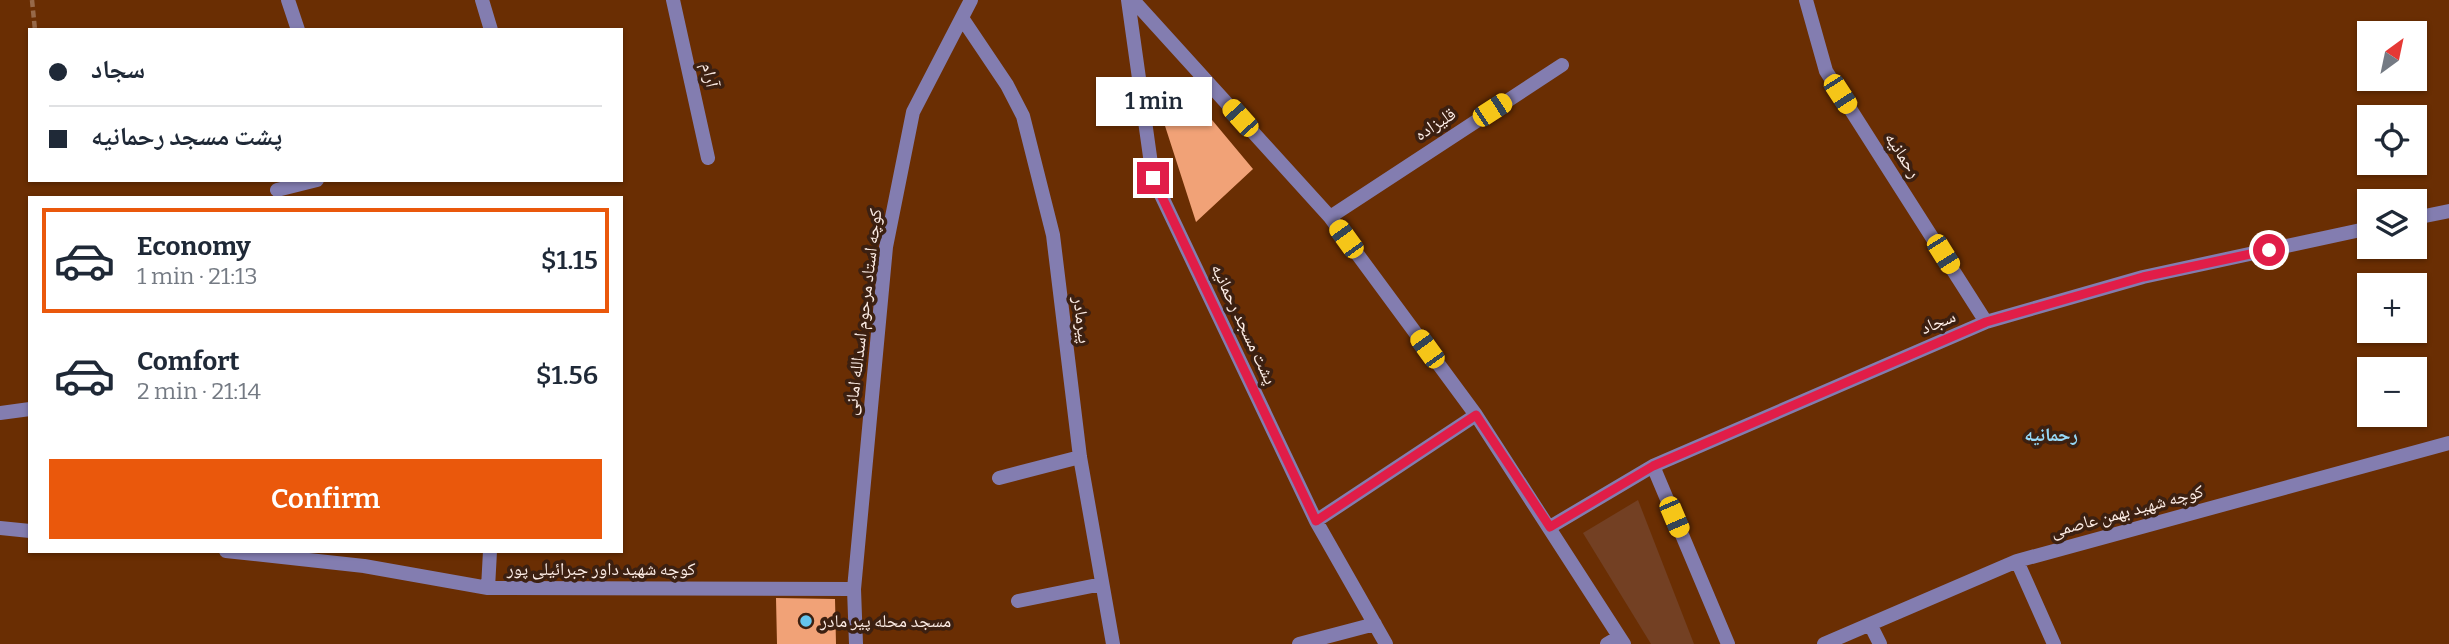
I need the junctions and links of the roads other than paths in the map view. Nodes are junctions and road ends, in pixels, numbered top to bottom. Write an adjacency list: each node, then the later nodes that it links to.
1 (288, 0): 8 (street)
2 (482, 0): 9 (street)
3 (673, 0): 11 (street, آرام)
4 (971, 0): 7 (street, کوچه استاد مرحوم اسدالله امانی)
5 (1130, 0): 16 (street); 26 (street, پشت مسجد رحمانیه)
6 (1806, 0): 18 (street, رحمانیه)
7 (962, 18): 23 (street, پیرمادر); 36 (street, کوچه استاد مرحوم اسدالله امانی)
8 (297, 28)
9 (490, 28)
10 (1562, 65): 16 (street, قلیزاده)
11 (708, 158)
12 (309, 182): 13 (street)
13 (277, 190)
14 (2449, 211): 15 (street)
15 (2427, 216)
16 (1330, 217): 21 (street)
17 (2357, 231): 18 (street, سجاد)
18 (1986, 322): 24 (street, سجاد)
19 (28, 409): 20 (street)
20 (0, 413)
21 (1476, 415): 26 (street); 27 (street)
22 (2449, 443): 33 (street, کوچه شهید بهمن عاصمی)
23 (1080, 457): 25 (street); 34 (street, پیرمادر)
24 (1653, 466): 27 (street, سجاد); 45 (street)
25 (999, 478)
26 (1316, 521): 38 (street, پشت مسجد رحمانیه)
27 (1550, 527): 40 (street)
28 (0, 528): 29 (street)
29 (28, 531)
30 (266, 553): 32 (street, کوچه شهید داور جبرائیلی پور)
31 (490, 553): 35 (street)
32 (365, 558): 35 (street, کوچه شهید داور جبرائیلی پور)
33 (2017, 561): 39 (street, کوچه شهید بهمن عاصمی); 48 (street)
34 (1102, 584): 37 (street); 42 (street, پیرمادر)
35 (488, 588): 36 (street, کوچه شهید داور جبرائیلی پور)
36 (854, 589): 41 (street, کوچه استاد مرحوم اسدالله امانی)
37 (1018, 601)
38 (1375, 624): 43 (street); 44 (street, پشت مسجد رحمانیه)
39 (1870, 624): 46 (street, کوچه شهید بهمن عاصمی); 47 (street)
40 (1617, 642)
41 (856, 644)
42 (1113, 644)
43 (1299, 644)
44 (1386, 644)
45 (1728, 644)
46 (1824, 644)
47 (1880, 644)
48 (2054, 644)

